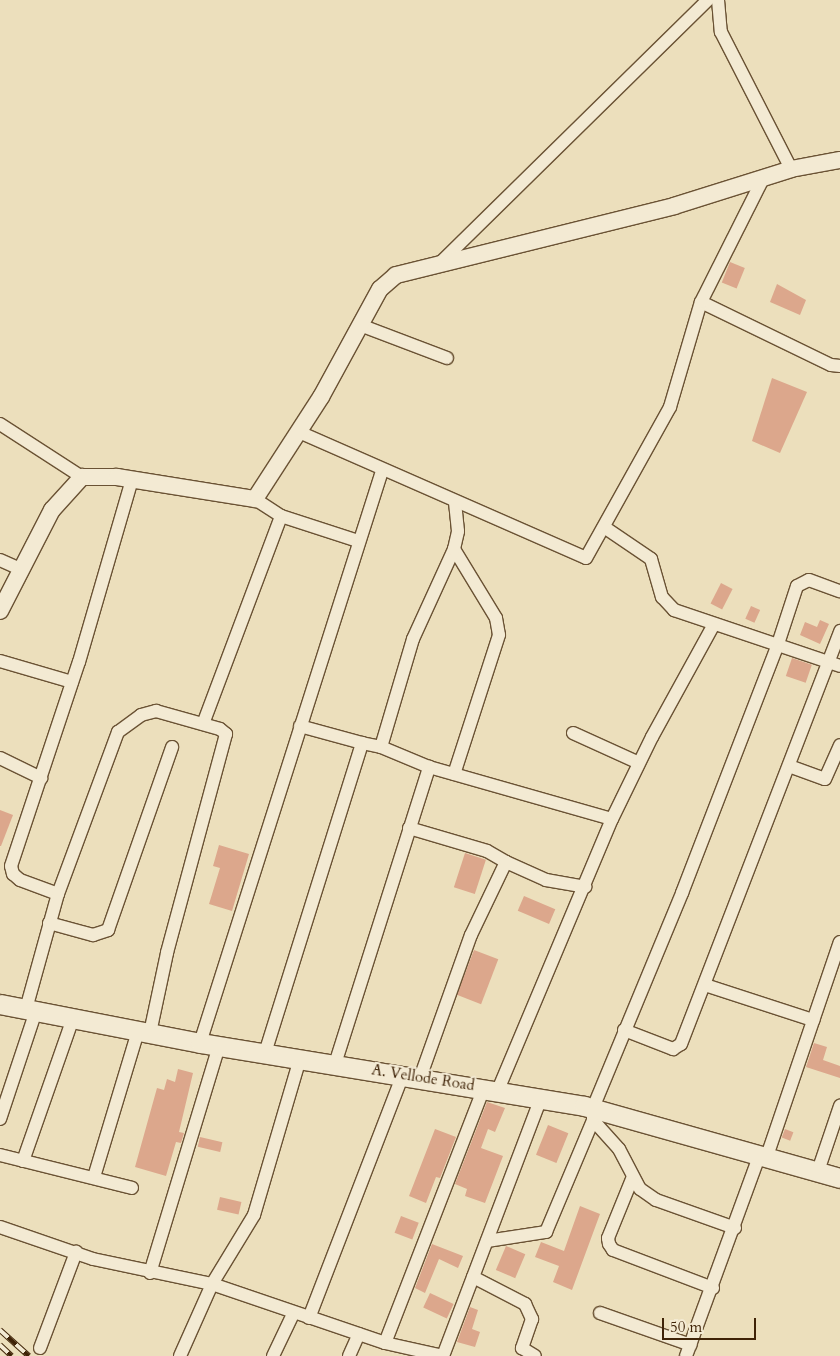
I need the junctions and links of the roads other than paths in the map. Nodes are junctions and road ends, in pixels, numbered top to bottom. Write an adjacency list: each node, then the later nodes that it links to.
1 (708, 0): 6 (street)
2 (718, 0): 4 (street)
3 (840, 160): 4 (street)
4 (790, 169): 5 (street)
5 (764, 177): 6 (street); 7 (street)
6 (436, 266): 8 (street)
7 (701, 302): 10 (street); 19 (street)
8 (360, 325): 9 (street); 12 (street)
9 (447, 358)
10 (840, 366)
11 (0, 424): 14 (street)
12 (298, 432): 13 (street); 16 (street)
13 (382, 471): 17 (street); 20 (street)
14 (82, 477): 15 (street); 23 (street)
15 (132, 479): 16 (street); 31 (street)
16 (255, 499): 18 (street)
17 (455, 503): 19 (street); 21 (street)
18 (281, 516): 20 (street); 32 (street)
19 (604, 528): 26 (street)
20 (358, 541): 33 (street)
21 (454, 549): 38 (street); 43 (street)
22 (0, 560): 23 (street)
23 (22, 570): 25 (street)
24 (840, 591): 28 (street)
25 (0, 612)
26 (714, 624): 28 (street); 40 (street)
27 (840, 631): 30 (street)
28 (778, 644): 30 (street); 57 (street)
29 (0, 661): 31 (street)
30 (834, 664): 41 (street)
31 (72, 682): 44 (street)
32 (203, 724): 49 (street); 58 (street)
33 (300, 726): 35 (street); 59 (street)
34 (573, 733): 40 (street)
35 (362, 743): 38 (street); 61 (street)
36 (840, 745): 41 (street)
37 (172, 747): 50 (street)
38 (381, 747): 42 (street)
39 (0, 758): 44 (street)
40 (639, 762): 45 (street)
41 (789, 766): 52 (street)
42 (429, 768): 43 (street); 46 (street)
43 (454, 774): 45 (street)
44 (41, 778): 49 (street)
45 (612, 819): 48 (street)
46 (409, 828): 47 (street); 63 (street)
47 (506, 862): 48 (street); 64 (street)
48 (585, 887): 65 (street)
49 (58, 894): 50 (street)
50 (49, 923): 54 (street)
51 (840, 942): 56 (street)
52 (705, 985): 56 (street); 57 (street)
53 (0, 1004): 54 (main road, A. Vellode Road)
54 (31, 1010): 55 (main road, A. Vellode Road); 69 (street)
55 (73, 1018): 58 (main road, A. Vellode Road); 72 (street)
56 (813, 1020): 71 (street)
57 (624, 1030): 68 (street)
58 (144, 1032): 59 (main road, A. Vellode Road); 74 (street)
59 (200, 1043): 60 (main road, A. Vellode Road)
60 (219, 1046): 61 (main road, A. Vellode Road); 82 (street)
61 (265, 1053): 62 (main road, A. Vellode Road)
62 (300, 1059): 63 (main road, A. Vellode Road); 84 (street)
63 (335, 1064): 64 (main road, A. Vellode Road)
64 (411, 1076): 65 (main road, A. Vellode Road); 88 (street)
65 (491, 1089): 66 (main road, A. Vellode Road); 90 (street)
66 (541, 1098): 68 (main road, A. Vellode Road); 80 (street)
67 (840, 1106): 73 (street)
68 (593, 1114): 71 (main road, A. Vellode Road); 76 (street); 80 (street)
69 (0, 1119)
70 (0, 1155): 72 (street)
71 (764, 1155): 73 (main road, A. Vellode Road); 79 (street)
72 (23, 1160): 74 (street)
73 (818, 1172): 75 (main road, A. Vellode Road)
74 (94, 1177): 77 (street)
75 (840, 1178)
76 (632, 1179): 79 (street); 85 (street)
77 (132, 1188)
78 (0, 1227): 81 (street)
79 (735, 1228): 85 (street)
80 (487, 1241): 83 (street)
81 (76, 1252): 82 (street); 91 (street)
82 (150, 1273): 84 (street)
83 (473, 1277): 96 (street); 97 (street)
84 (212, 1284): 87 (street); 93 (street)
85 (713, 1288): 92 (street)
86 (600, 1313): 92 (street)
87 (293, 1314): 88 (street); 94 (street)
88 (309, 1318): 89 (street)
89 (359, 1334): 90 (street); 95 (street)
90 (385, 1343): 96 (street)
91 (40, 1348)
92 (688, 1351)
93 (180, 1356)
94 (273, 1356)
95 (349, 1356)
96 (443, 1356)
97 (535, 1356)

